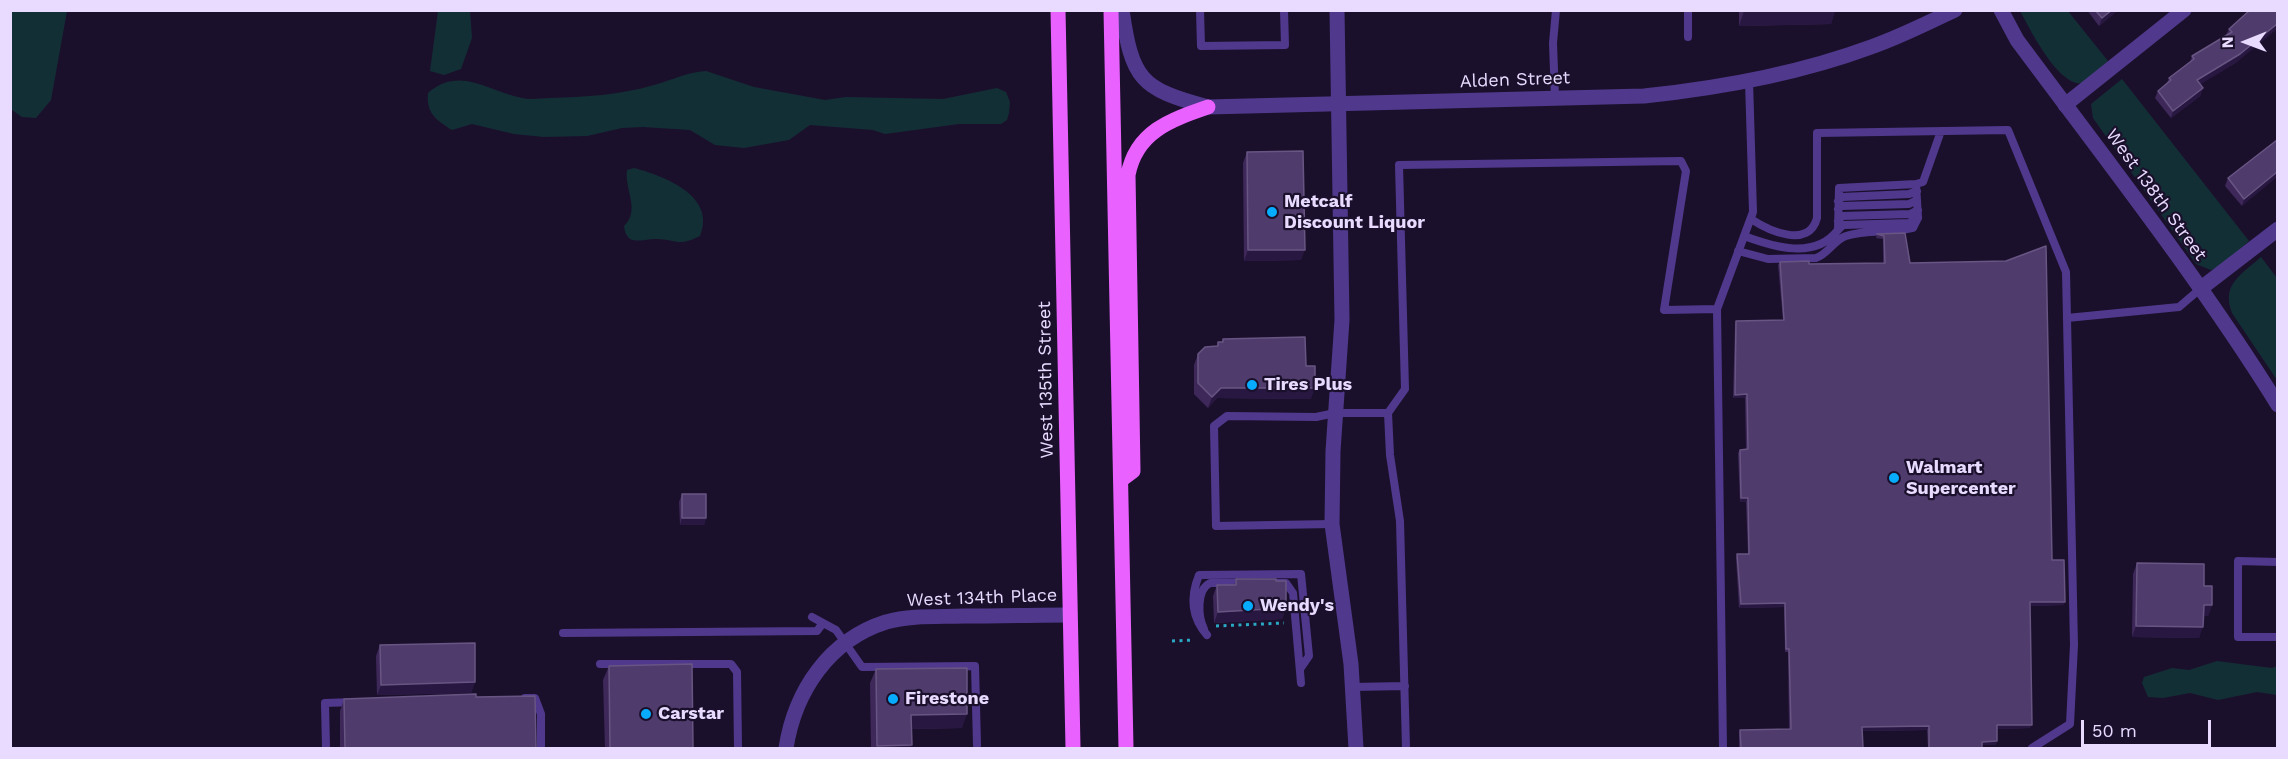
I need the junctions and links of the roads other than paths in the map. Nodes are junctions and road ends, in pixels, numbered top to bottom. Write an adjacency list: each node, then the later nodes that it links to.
1 (1058, 10): 36 (main road, West 135th Street)
2 (1111, 10): 33 (main road)
3 (1122, 10): 17 (street, Alden Street)
4 (1200, 10): 5 (lane)
5 (1284, 10)
6 (1337, 10): 15 (street)
7 (1557, 10): 14 (lane)
8 (1688, 10): 12 (lane)
9 (1955, 10): 13 (street, Alden Street)
10 (2001, 10): 16 (street, West 138th Street)
11 (2184, 10): 16 (street)
12 (1688, 37)
13 (1749, 81): 14 (street, Alden Street); 22 (lane)
14 (1555, 98): 15 (street, Alden Street)
15 (1338, 104): 17 (street, Alden Street); 31 (street)
16 (2065, 105): 27 (street, West 138th Street)
17 (1208, 107): 33 (main road)
18 (1941, 131): 19 (lane); 22 (lane); 29 (lane)
19 (1917, 192): 20 (lane); 20 (lane); 21 (lane)
20 (1838, 205): 23 (lane)
21 (1918, 214): 23 (lane); 26 (lane)
22 (1751, 219): 25 (lane)
23 (1838, 225): 25 (lane)
24 (2277, 230): 27 (street)
25 (1744, 236): 26 (lane)
26 (1738, 251): 28 (lane)
27 (2200, 289): 29 (lane); 30 (street, West 138th Street)
28 (1717, 309): 32 (lane); 58 (lane)
29 (2067, 318): 59 (lane)
30 (2277, 405)
31 (1335, 413): 32 (lane); 34 (street); 34 (lane)
32 (1388, 413): 45 (lane)
33 (1121, 480): 55 (main road)
34 (1332, 524): 46 (street)
35 (2277, 562): 40 (lane)
36 (1070, 615): 41 (street, West 134th Place); 54 (main road, West 135th Street)
37 (812, 617): 38 (lane)
38 (823, 623): 39 (lane); 41 (lane)
39 (563, 633)
40 (2277, 637)
41 (845, 644): 49 (lane); 53 (street, West 134th Place)
42 (600, 664): 52 (lane)
43 (1300, 669): 43 (lane); 44 (lane)
44 (1301, 683)
45 (1405, 686): 46 (lane); 57 (lane)
46 (1352, 687): 56 (street)
47 (512, 698): 51 (lane)
48 (360, 702): 50 (lane)
49 (977, 745)
50 (326, 748)
51 (541, 748)
52 (738, 748)
53 (786, 748)
54 (1073, 748)
55 (1126, 748)
56 (1356, 748)
57 (1406, 748)
58 (1723, 748)
59 (2032, 748)

